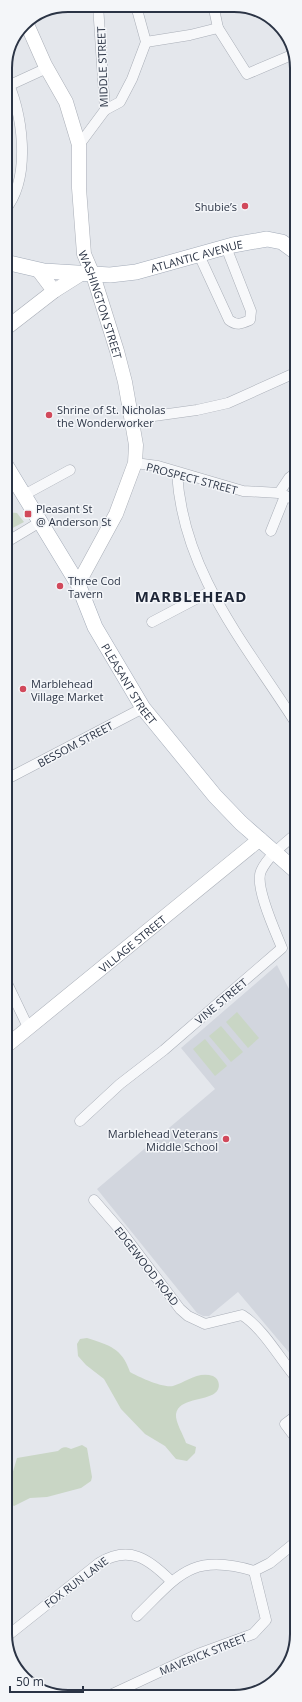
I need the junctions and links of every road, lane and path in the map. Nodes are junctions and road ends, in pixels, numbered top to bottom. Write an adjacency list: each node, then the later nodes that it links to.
1 (98, 12): 11 (street, MIDDLE STREET)
2 (138, 12): 6 (street)
3 (215, 12): 5 (street)
4 (29, 28): 8 (main road, WASHINGTON STREET)
5 (218, 28): 6 (street); 7 (street)
6 (146, 42): 11 (street)
7 (289, 56)
8 (47, 68): 9 (street); 12 (main road, WASHINGTON STREET)
9 (12, 79)
10 (12, 92): 13 (street)
11 (105, 110): 12 (street, MIDDLE STREET)
12 (79, 145): 19 (main road, WASHINGTON STREET)
13 (12, 199)
14 (226, 247): 15 (main road, ATLANTIC AVENUE); 16 (main road, ATLANTIC AVENUE); 16 (street)
15 (290, 248)
16 (199, 255): 19 (main road, ATLANTIC AVENUE)
17 (12, 264): 18 (main road, ATLANTIC AVENUE)
18 (39, 271): 19 (main road, ATLANTIC AVENUE); 20 (main road)
19 (87, 274): 20 (main road); 23 (main road, WASHINGTON STREET)
20 (54, 291): 21 (main road)
21 (12, 324)
22 (290, 375): 23 (street)
23 (132, 419): 24 (main road, WASHINGTON STREET)
24 (135, 463): 26 (street, PROSPECT STREET); 35 (main road, WASHINGTON STREET)
25 (70, 470): 30 (street)
26 (177, 473): 29 (street, PROSPECT STREET); 36 (street)
27 (12, 475): 30 (main road, PLEASANT STREET)
28 (290, 477): 29 (street)
29 (282, 494): 31 (street, PROSPECT STREET); 33 (street)
30 (24, 495): 32 (main road, PLEASANT STREET)
31 (290, 498)
32 (40, 522): 34 (street); 35 (main road, PLEASANT STREET)
33 (271, 531)
34 (12, 539)
35 (78, 584): 38 (main road, PLEASANT STREET)
36 (211, 591): 37 (street); 39 (street)
37 (152, 622)
38 (143, 708): 40 (street, BESSOM STREET); 41 (main road, PLEASANT STREET)
39 (290, 715)
40 (12, 776)
41 (260, 839): 43 (main road, PLEASANT STREET); 46 (main road, VILLAGE STREET)
42 (290, 839): 43 (street)
43 (275, 852): 44 (main road, PLEASANT STREET); 48 (street, VINE STREET)
44 (290, 866)
45 (12, 994): 46 (street)
46 (28, 1027): 47 (main road, VILLAGE STREET)
47 (12, 1041)
48 (80, 1121)
49 (94, 1200): 50 (street, EDGEWOOD ROAD)
50 (290, 1370)
51 (290, 1420): 52 (street)
52 (290, 1431)
53 (290, 1547): 54 (street)
54 (254, 1571): 55 (street); 58 (street, MAVERICK STREET)
55 (171, 1581): 56 (street); 57 (street, FOX RUN LANE)
56 (137, 1616)
57 (12, 1632)
58 (121, 1690)

